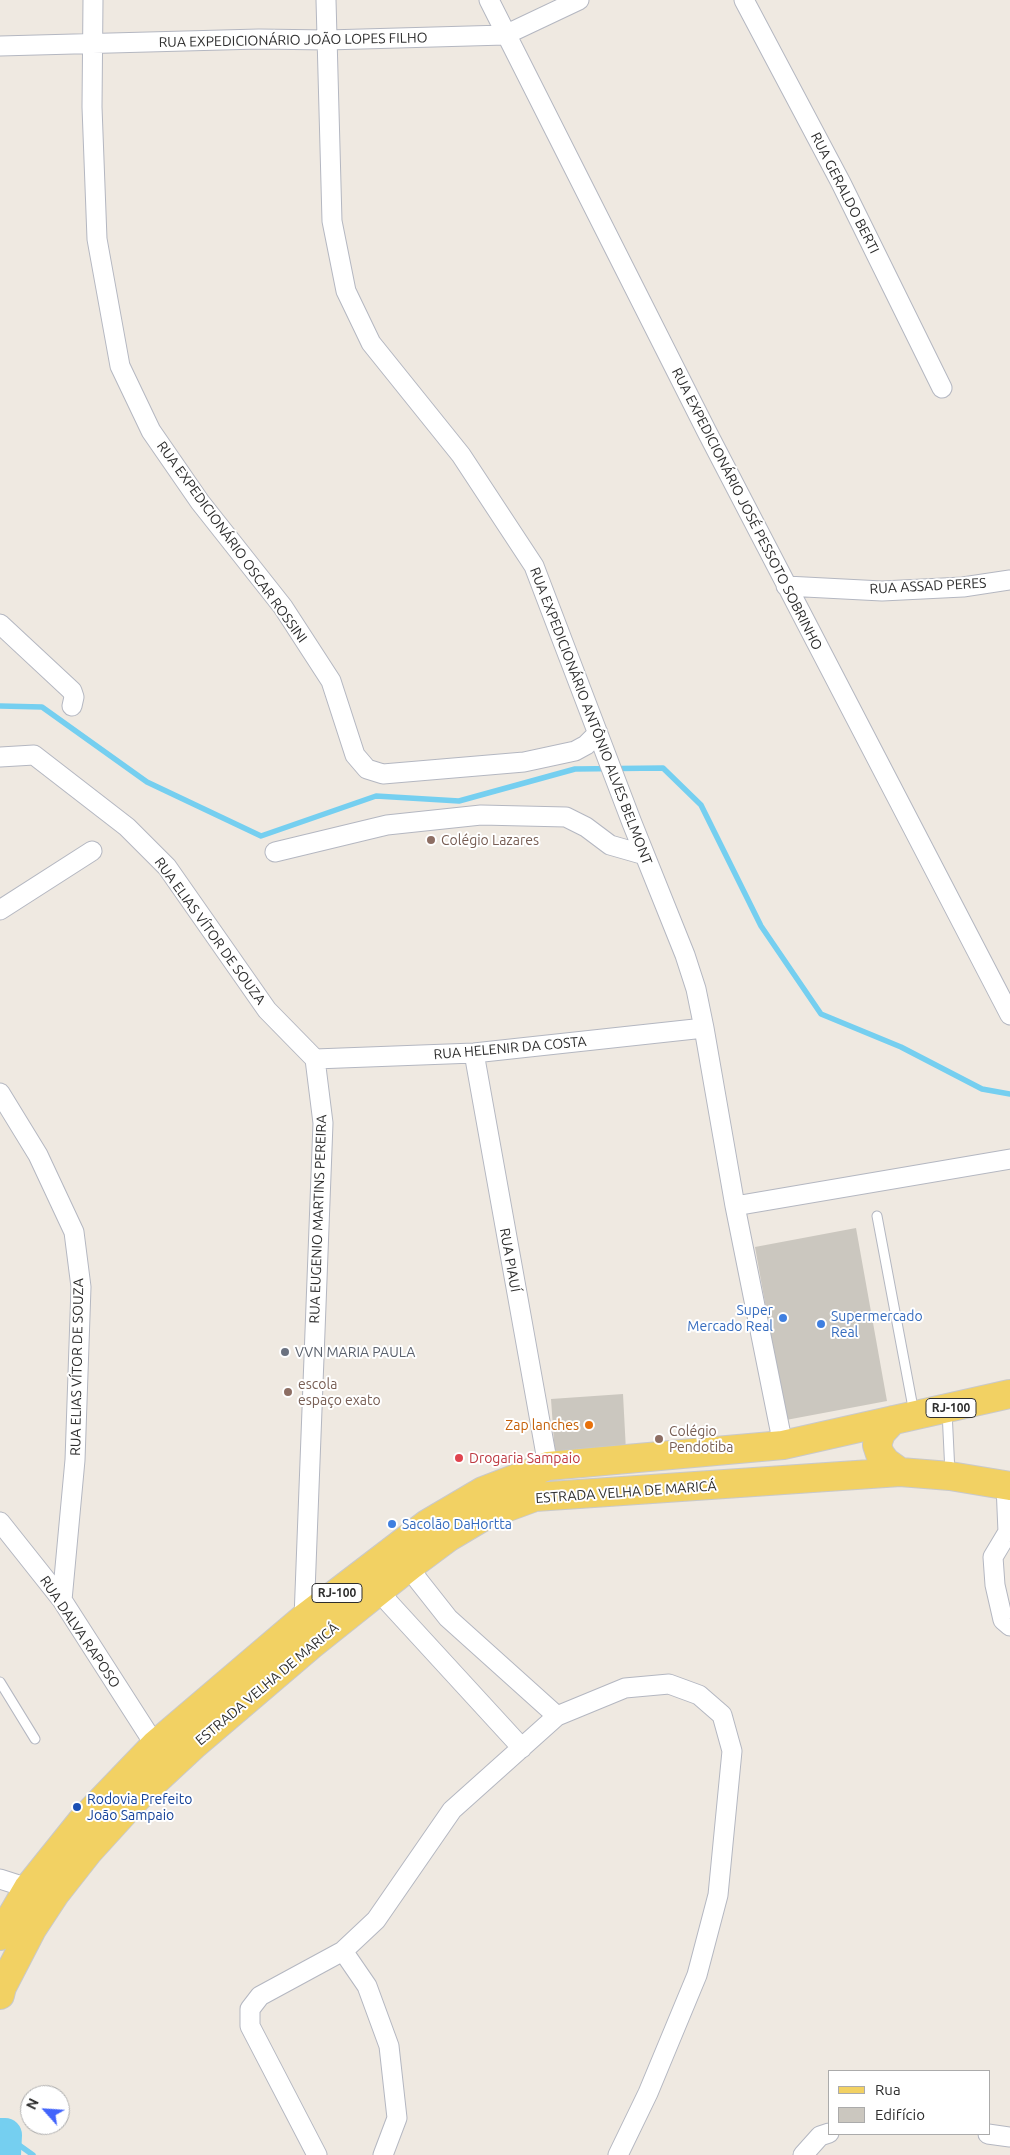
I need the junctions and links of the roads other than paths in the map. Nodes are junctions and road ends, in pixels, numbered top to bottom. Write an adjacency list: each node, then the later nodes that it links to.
1 (93, 0): 8 (street, RUA EXPEDICIONÁRIO OSCAR ROSSINI)
2 (326, 0): 7 (street, RUA EXPEDICIONÁRIO ANTÔNIO ALVES BELMONT)
3 (489, 0): 6 (street, RUA EXPEDICIONÁRIO JOSÉ PESSOTO SOBRINHO)
4 (579, 0): 6 (street, RUA EXPEDICIONÁRIO JOÃO LOPES FILHO)
5 (744, 0): 10 (street, RUA GERALDO BERTI)
6 (506, 35): 7 (street, RUA EXPEDICIONÁRIO JOÃO LOPES FILHO); 12 (street, RUA EXPEDICIONÁRIO JOSÉ PESSOTO SOBRINHO)
7 (327, 40): 8 (street, RUA EXPEDICIONÁRIO JOÃO LOPES FILHO); 15 (street, RUA EXPEDICIONÁRIO ANTÔNIO ALVES BELMONT)
8 (94, 44): 9 (street, RUA EXPEDICIONÁRIO JOÃO LOPES FILHO); 15 (street, RUA EXPEDICIONÁRIO OSCAR ROSSINI)
9 (0, 46)
10 (942, 388)
11 (1010, 580): 12 (street, RUA ASSAD PERES)
12 (786, 586): 21 (street, RUA EXPEDICIONÁRIO JOSÉ PESSOTO SOBRINHO)
13 (0, 624): 14 (street)
14 (72, 706)
15 (600, 737): 19 (street, RUA EXPEDICIONÁRIO ANTÔNIO ALVES BELMONT)
16 (0, 756): 24 (street, RUA ELIAS VÍTOR DE SOUZA)
17 (92, 851): 20 (street)
18 (274, 852): 19 (street)
19 (645, 854): 22 (street, RUA EXPEDICIONÁRIO ANTÔNIO ALVES BELMONT)
20 (0, 910)
21 (1010, 1015)
22 (704, 1028): 23 (street, RUA HELENIR DA COSTA); 27 (street, RUA EXPEDICIONÁRIO ANTÔNIO ALVES BELMONT)
23 (474, 1053): 24 (street, RUA HELENIR DA COSTA); 33 (street, RUA PIAUÍ)
24 (315, 1060): 42 (street, RUA EUGENIO MARTINS PEREIRA)
25 (0, 1093): 41 (street, RUA ELIAS VÍTOR DE SOUZA)
26 (1010, 1159): 27 (street)
27 (735, 1206): 32 (street, RUA EXPEDICIONÁRIO ANTÔNIO ALVES BELMONT)
28 (877, 1216): 31 (lane)
29 (1010, 1394): 30 (main road, ESTRADA VELHA DE MARICÁ / RJ-100)
30 (947, 1409): 31 (main road, ESTRADA VELHA DE MARICÁ / RJ-100); 35 (lane)
31 (904, 1418): 32 (main road, ESTRADA VELHA DE MARICÁ / RJ-100); 34 (main road)
32 (783, 1445): 33 (main road, ESTRADA VELHA DE MARICÁ / RJ-100)
33 (548, 1466): 42 (main road, ESTRADA VELHA DE MARICÁ / RJ-100)
34 (900, 1472): 35 (main road, ESTRADA VELHA DE MARICÁ / RJ-100); 39 (main road, ESTRADA VELHA DE MARICÁ / RJ-100)
35 (950, 1476): 36 (main road, ESTRADA VELHA DE MARICÁ / RJ-100)
36 (1008, 1486): 38 (street)
37 (0, 1522): 41 (street, RUA DALVA RAPOSO)
38 (1009, 1532): 43 (street)
39 (410, 1566): 40 (main road, ESTRADA VELHA DE MARICÁ / RJ-100); 45 (street)
40 (380, 1590): 48 (street); 53 (main road, ESTRADA VELHA DE MARICÁ / RJ-100)
41 (62, 1600): 47 (street, RUA DALVA RAPOSO)
42 (304, 1618): 47 (main road, ESTRADA VELHA DE MARICÁ / RJ-100)
43 (1010, 1626)
44 (0, 1682): 46 (lane)
45 (557, 1716): 48 (street); 59 (street)
46 (35, 1739)
47 (155, 1745): 50 (main road, ESTRADA VELHA DE MARICÁ / RJ-100)
48 (522, 1748): 52 (street)
49 (0, 1879): 50 (street)
50 (28, 1888): 51 (main road, ESTRADA VELHA DE MARICÁ / RJ-100)
51 (0, 1936)
52 (343, 1951): 57 (street); 58 (street)
53 (0, 1996)
54 (828, 2133): 60 (street)
55 (990, 2134): 56 (street)
56 (1010, 2137)
57 (316, 2155)
58 (383, 2155)
59 (618, 2155)
60 (803, 2155)

